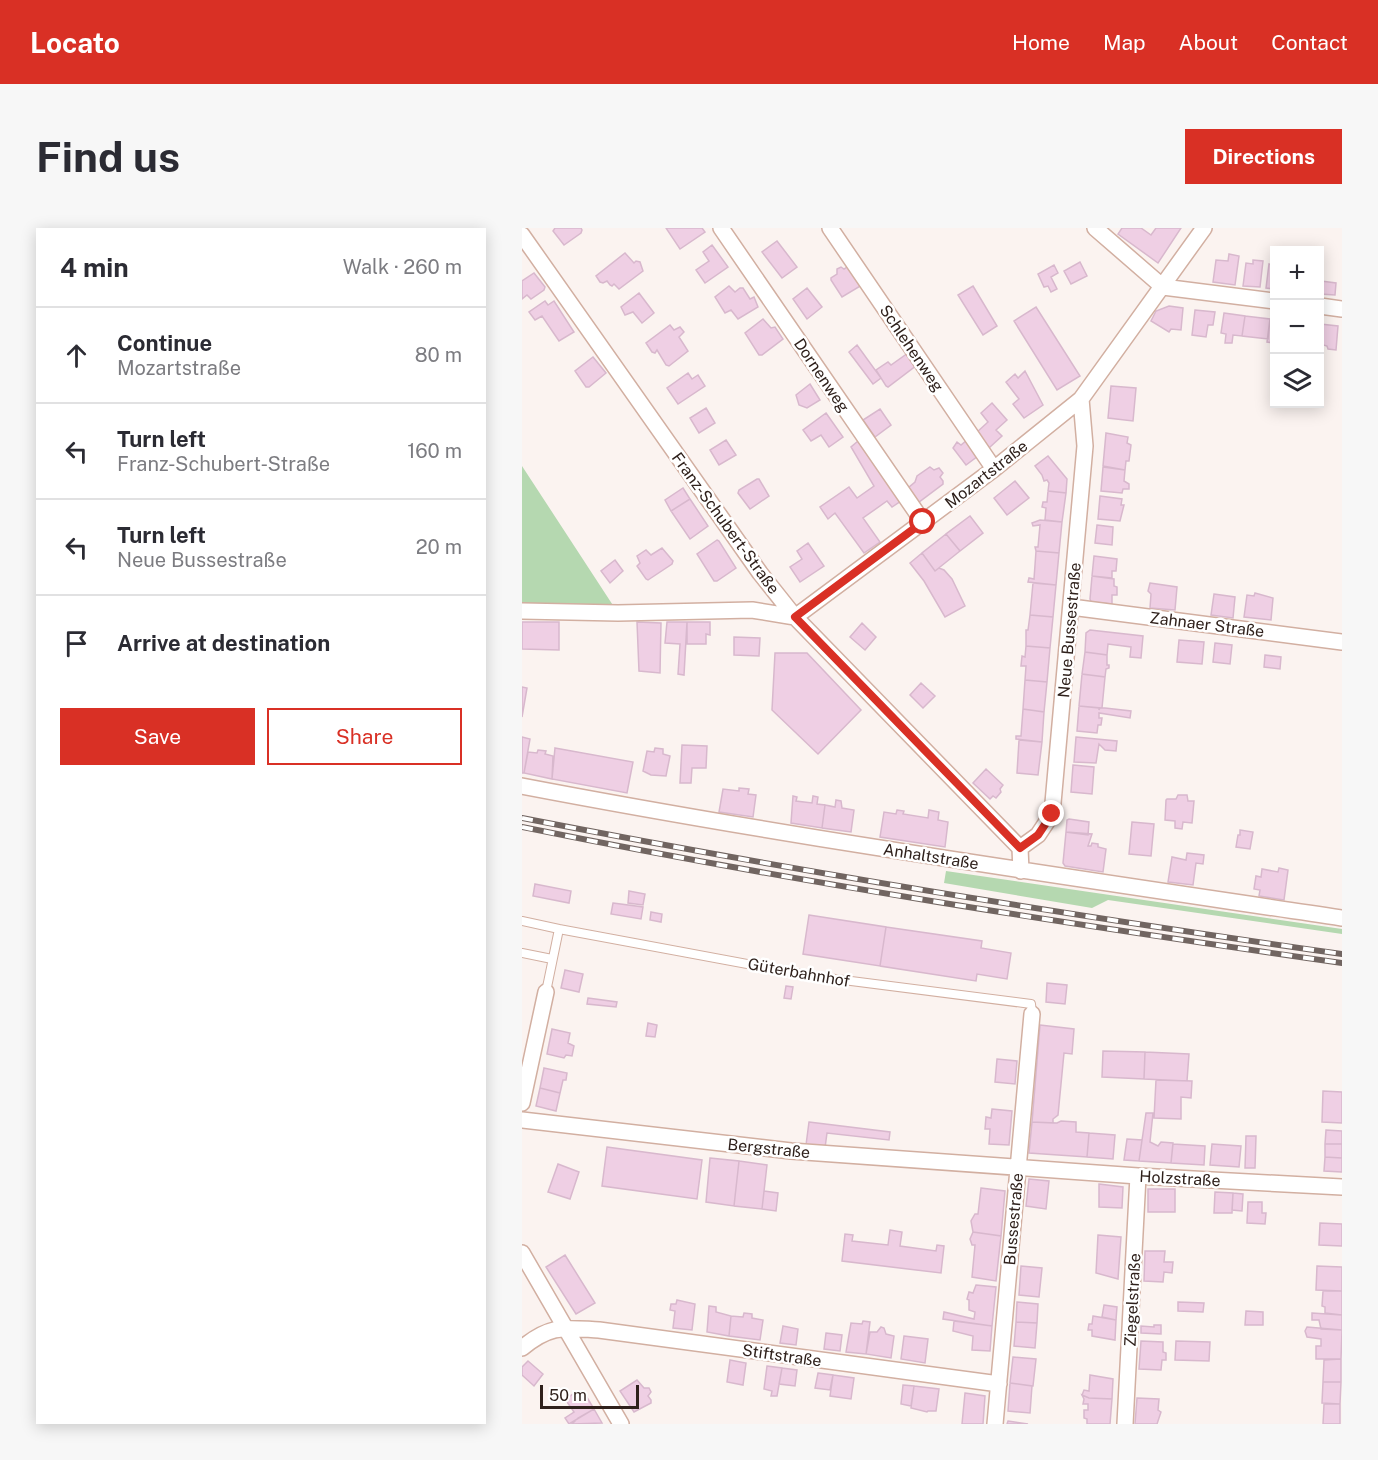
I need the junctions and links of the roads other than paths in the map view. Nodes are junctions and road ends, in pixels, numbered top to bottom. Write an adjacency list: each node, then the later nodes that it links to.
1 (721, 228): 12 (street, Dornenweg)
2 (830, 228): 11 (street, Schlehenweg)
3 (1095, 228): 6 (street)
4 (1204, 228): 6 (street, Mozartstraße)
5 (522, 235): 15 (street, Franz-Schubert-Straße)
6 (1163, 287): 7 (street); 10 (street, Mozartstraße)
7 (1270, 300)
8 (1324, 307): 9 (street)
9 (1342, 309)
10 (1081, 399): 11 (street, Mozartstraße); 13 (street, Neue Bussestraße)
11 (994, 469): 12 (street, Mozartstraße)
12 (923, 522): 15 (street, Mozartstraße)
13 (1071, 607): 16 (street, Zahnaer Straße); 18 (street, Neue Bussestraße)
14 (522, 611): 15 (street)
15 (795, 617): 18 (street, Franz-Schubert-Straße)
16 (1342, 642)
17 (522, 786): 19 (street, Anhaltstraße)
18 (1020, 848): 19 (street)
19 (1021, 870): 20 (street, Anhaltstraße)
20 (1342, 918)
21 (522, 921): 22 (lane, Güterbahnhof)
22 (559, 929): 24 (lane); 26 (lane, Güterbahnhof)
23 (522, 953): 24 (lane)
24 (552, 959): 25 (lane)
25 (546, 992): 27 (street)
26 (1032, 1014): 29 (street, Bussestraße)
27 (522, 1103)
28 (522, 1120): 29 (street, Bergstraße)
29 (1018, 1166): 30 (street, Holzstraße); 35 (street, Bussestraße)
30 (1138, 1176): 31 (street, Holzstraße); 38 (street, Ziegelstraße)
31 (1342, 1187)
32 (522, 1253): 33 (street)
33 (564, 1328): 34 (street); 35 (street, Stiftstraße); 36 (street)
34 (522, 1348)
35 (999, 1384): 37 (street, Bussestraße)
36 (621, 1424)
37 (995, 1424)
38 (1125, 1424)

